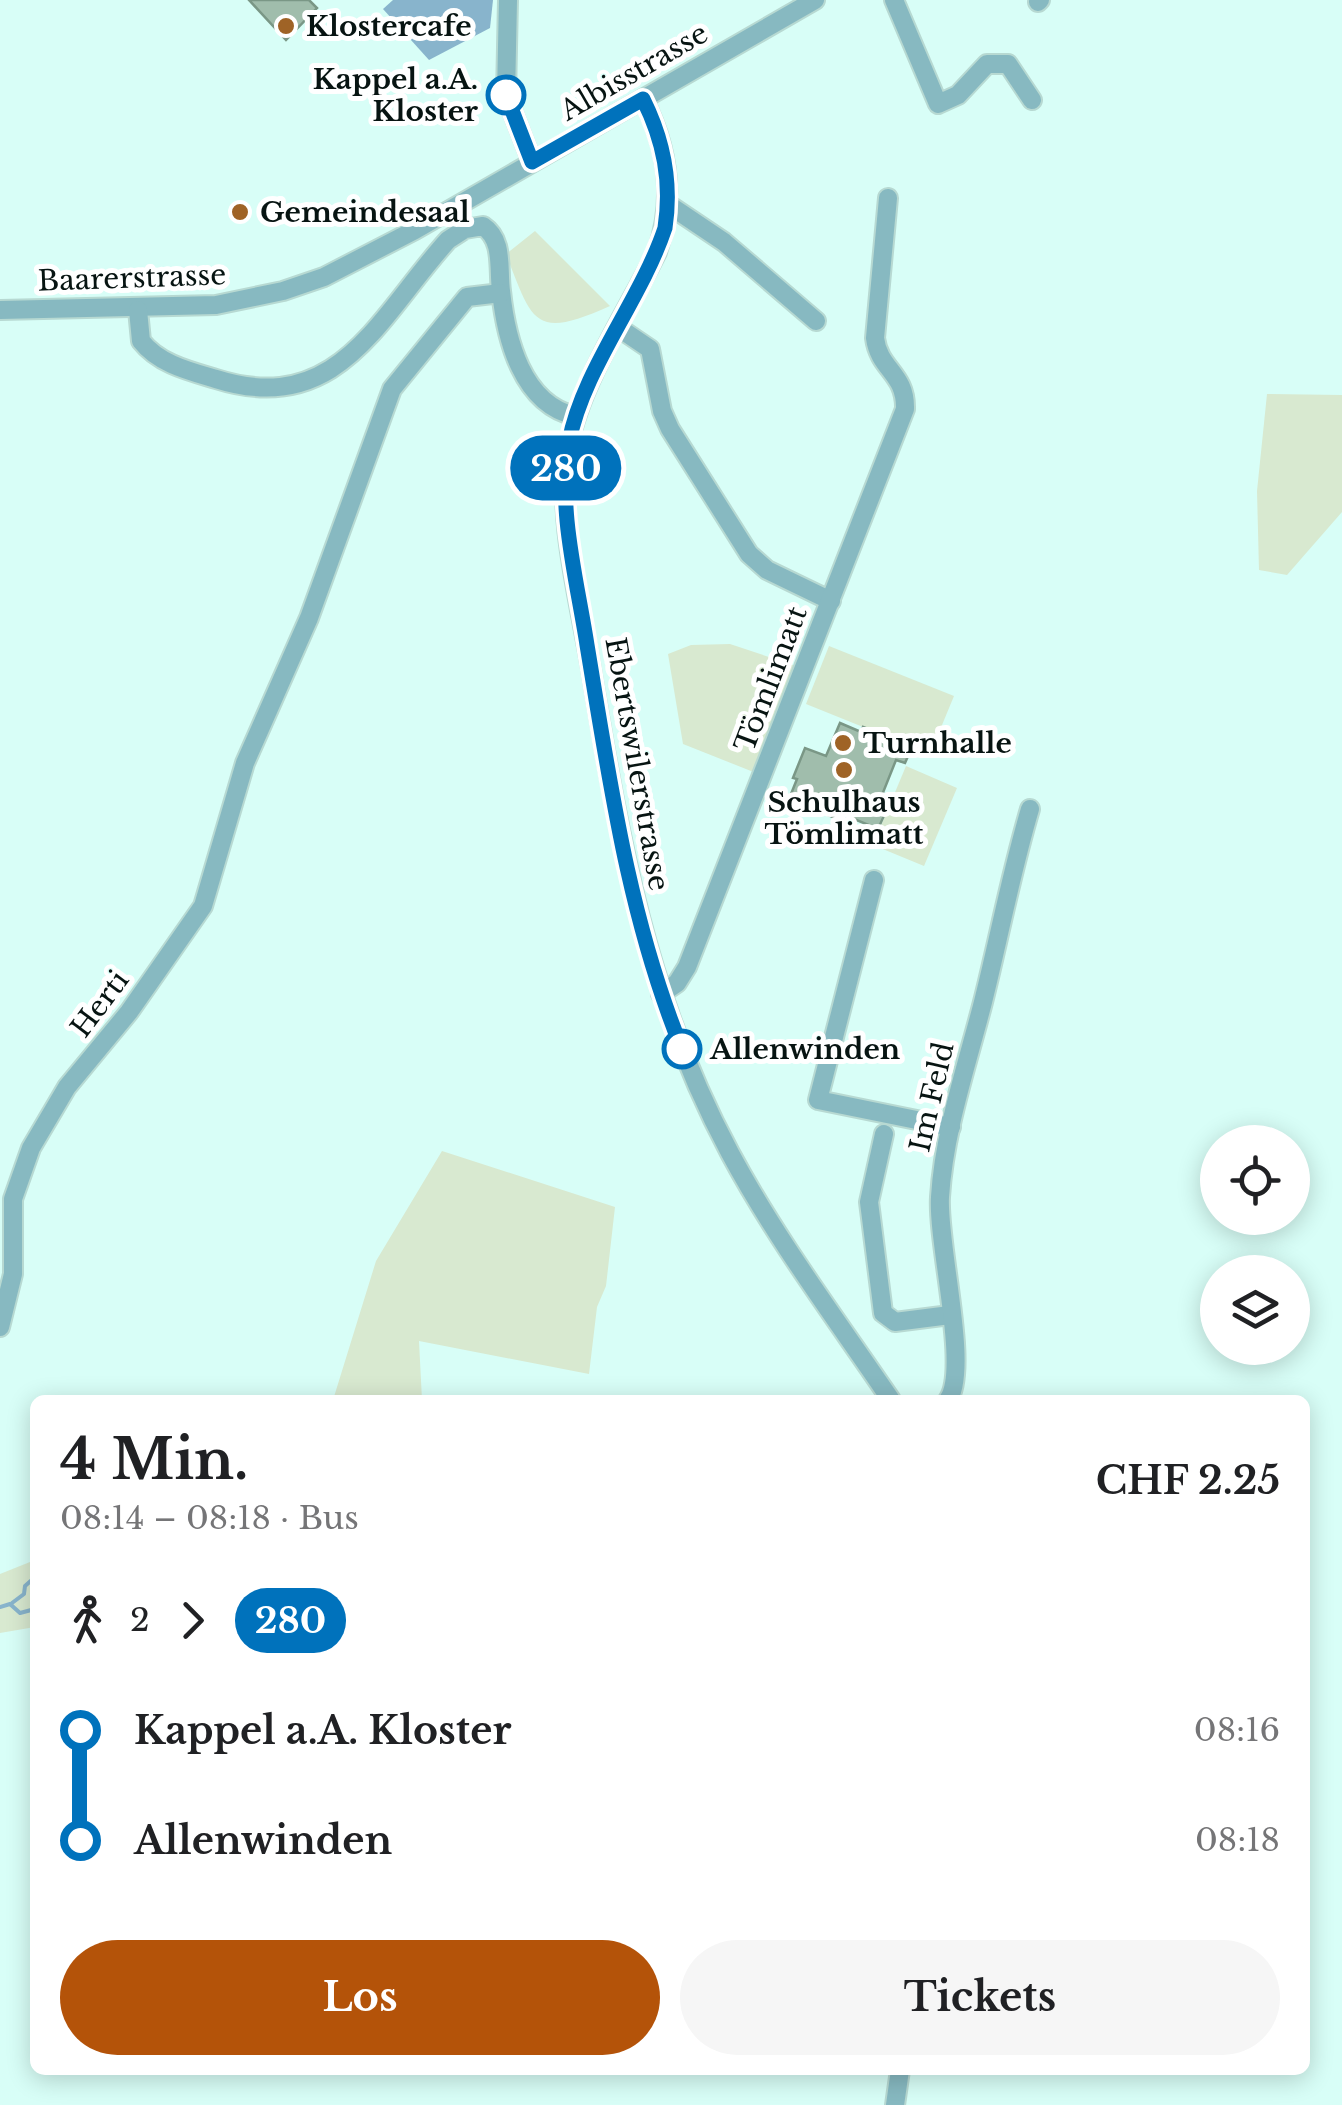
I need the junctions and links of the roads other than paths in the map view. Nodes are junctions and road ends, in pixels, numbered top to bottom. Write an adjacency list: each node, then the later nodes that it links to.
1 (508, 0): 6 (street)
2 (815, 0): 4 (street, Albisstrasse)
3 (894, 0): 5 (street)
4 (643, 99): 6 (street, Albisstrasse); 8 (street, Ebertswilerstrasse)
5 (1032, 100)
6 (532, 162): 11 (street, Baarerstrasse)
7 (888, 198): 15 (street)
8 (669, 206): 12 (street); 13 (street, Ebertswilerstrasse)
9 (501, 294): 11 (street); 14 (street); 22 (street, Herti)
10 (0, 310): 11 (street, Baarerstrasse)
11 (138, 310)
12 (816, 321)
13 (620, 328): 14 (street, Ebertswilerstrasse); 15 (street, Tömlimatt)
14 (575, 416): 18 (street, Ebertswilerstrasse)
15 (831, 601): 18 (street, Tömlimatt)
16 (1030, 809): 19 (street, Im Feld)
17 (874, 880): 19 (street)
18 (661, 994): 23 (street, Ebertswilerstrasse)
19 (951, 1127): 21 (street, Im Feld)
20 (884, 1134): 21 (street)
21 (950, 1315): 24 (street, Im Feld)
22 (0, 1326)
23 (888, 1395)
24 (952, 1395)
25 (899, 2075): 26 (street)
26 (895, 2105)

